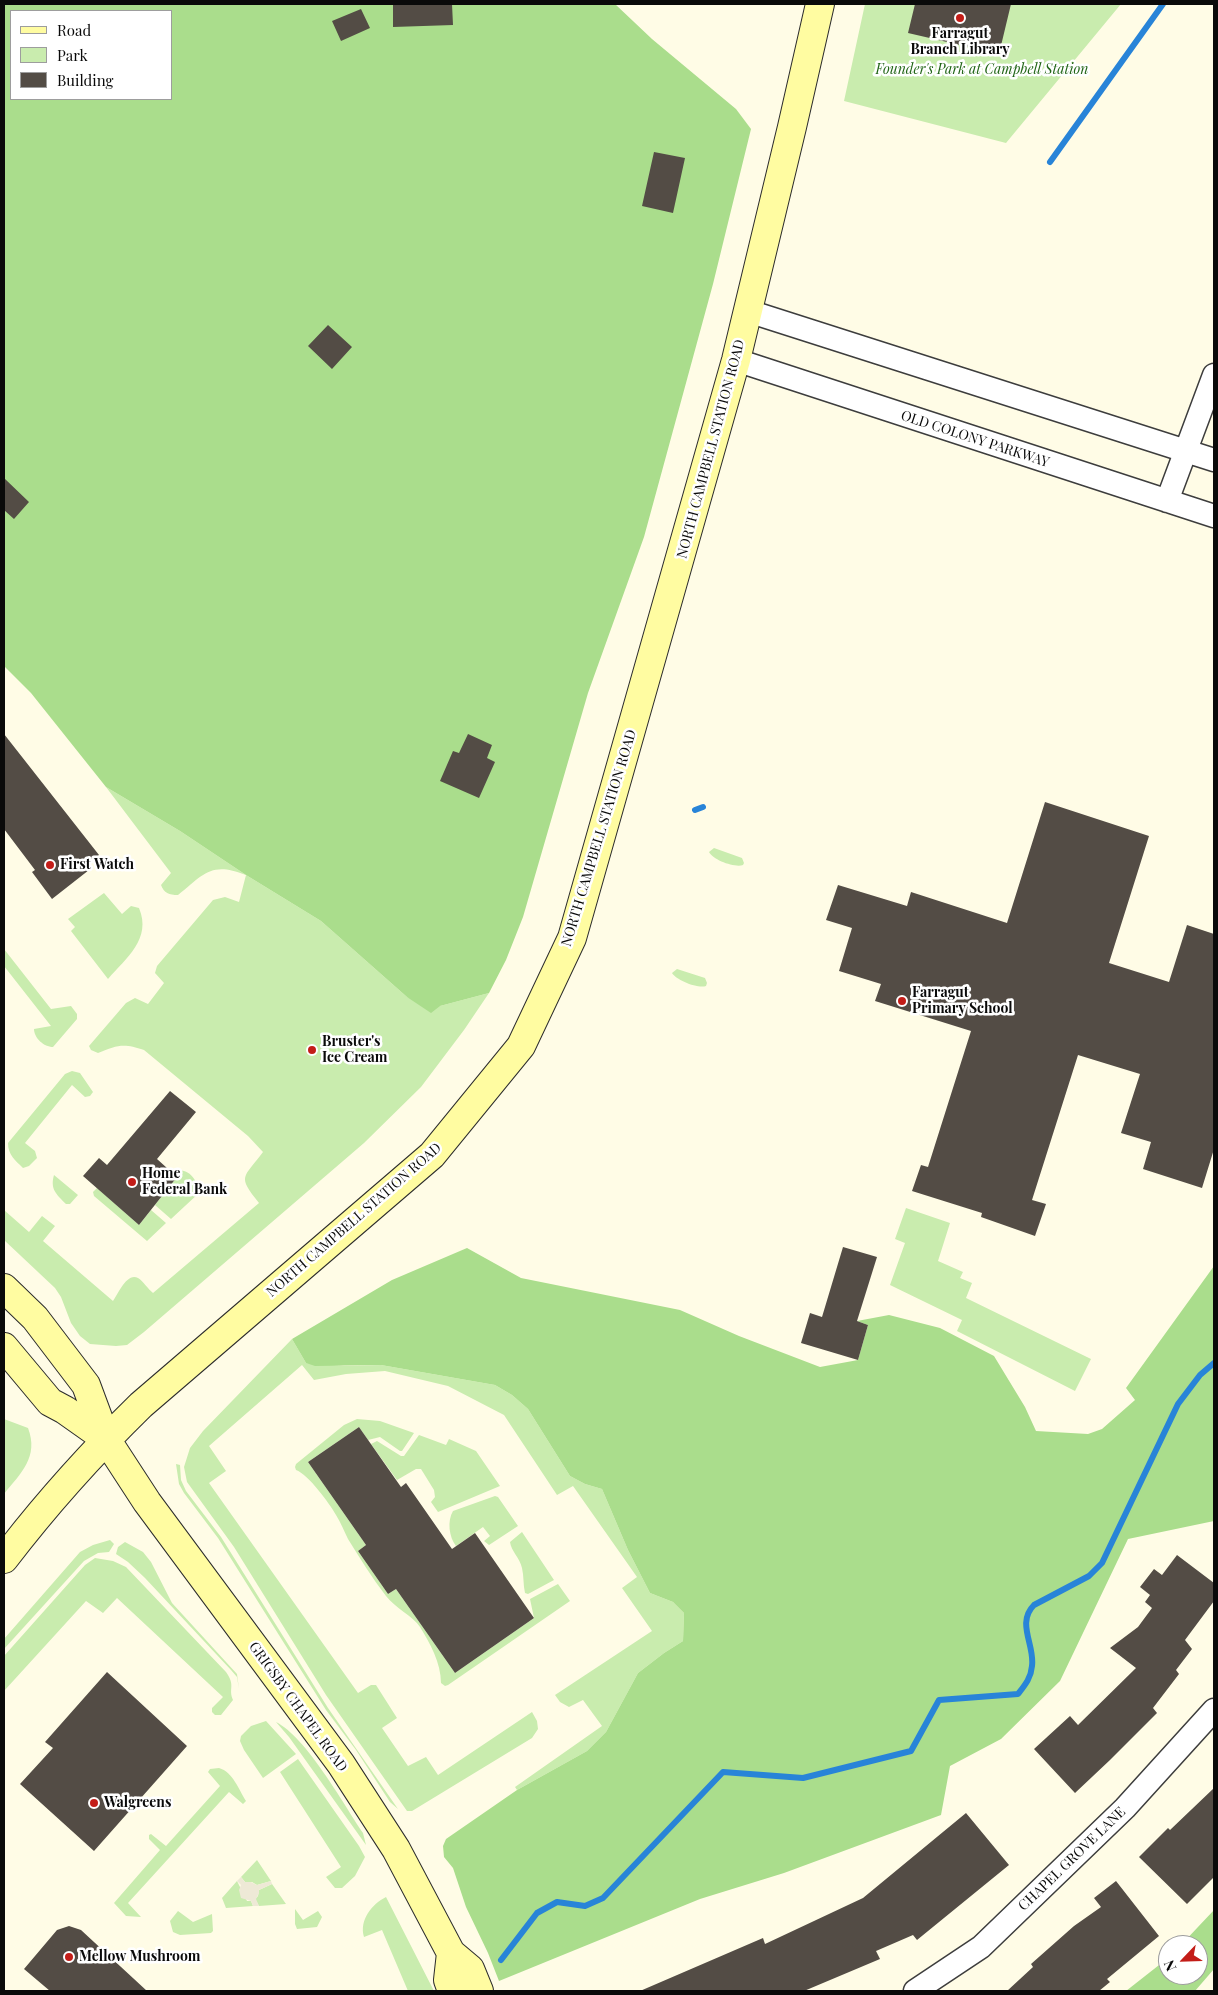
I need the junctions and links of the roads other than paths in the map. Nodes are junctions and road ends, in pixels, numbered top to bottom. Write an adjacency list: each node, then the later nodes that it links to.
1 (820, 4): 2 (main road, NORTH CAMPBELL STATION ROAD)
2 (748, 311): 3 (main road, NORTH CAMPBELL STATION ROAD); 5 (street)
3 (736, 360): 7 (street, OLD COLONY PARKWAY); 11 (main road, NORTH CAMPBELL STATION ROAD)
4 (1214, 375): 5 (street)
5 (1187, 451): 6 (street); 7 (street)
6 (1214, 460)
7 (1167, 501): 8 (street, OLD COLONY PARKWAY)
8 (1214, 516)
9 (4, 1288): 11 (main road)
10 (4, 1347): 11 (main road)
11 (106, 1439): 12 (main road, NORTH CAMPBELL STATION ROAD); 14 (main road, GRIGSBY CHAPEL ROAD)
12 (4, 1558)
13 (1214, 1710): 15 (street, CHAPEL GROVE LANE)
14 (451, 1953): 16 (main road); 17 (main road)
15 (944, 1983): 18 (street, CHAPEL GROVE LANE)
16 (452, 1991)
17 (479, 1991)
18 (915, 1991)

